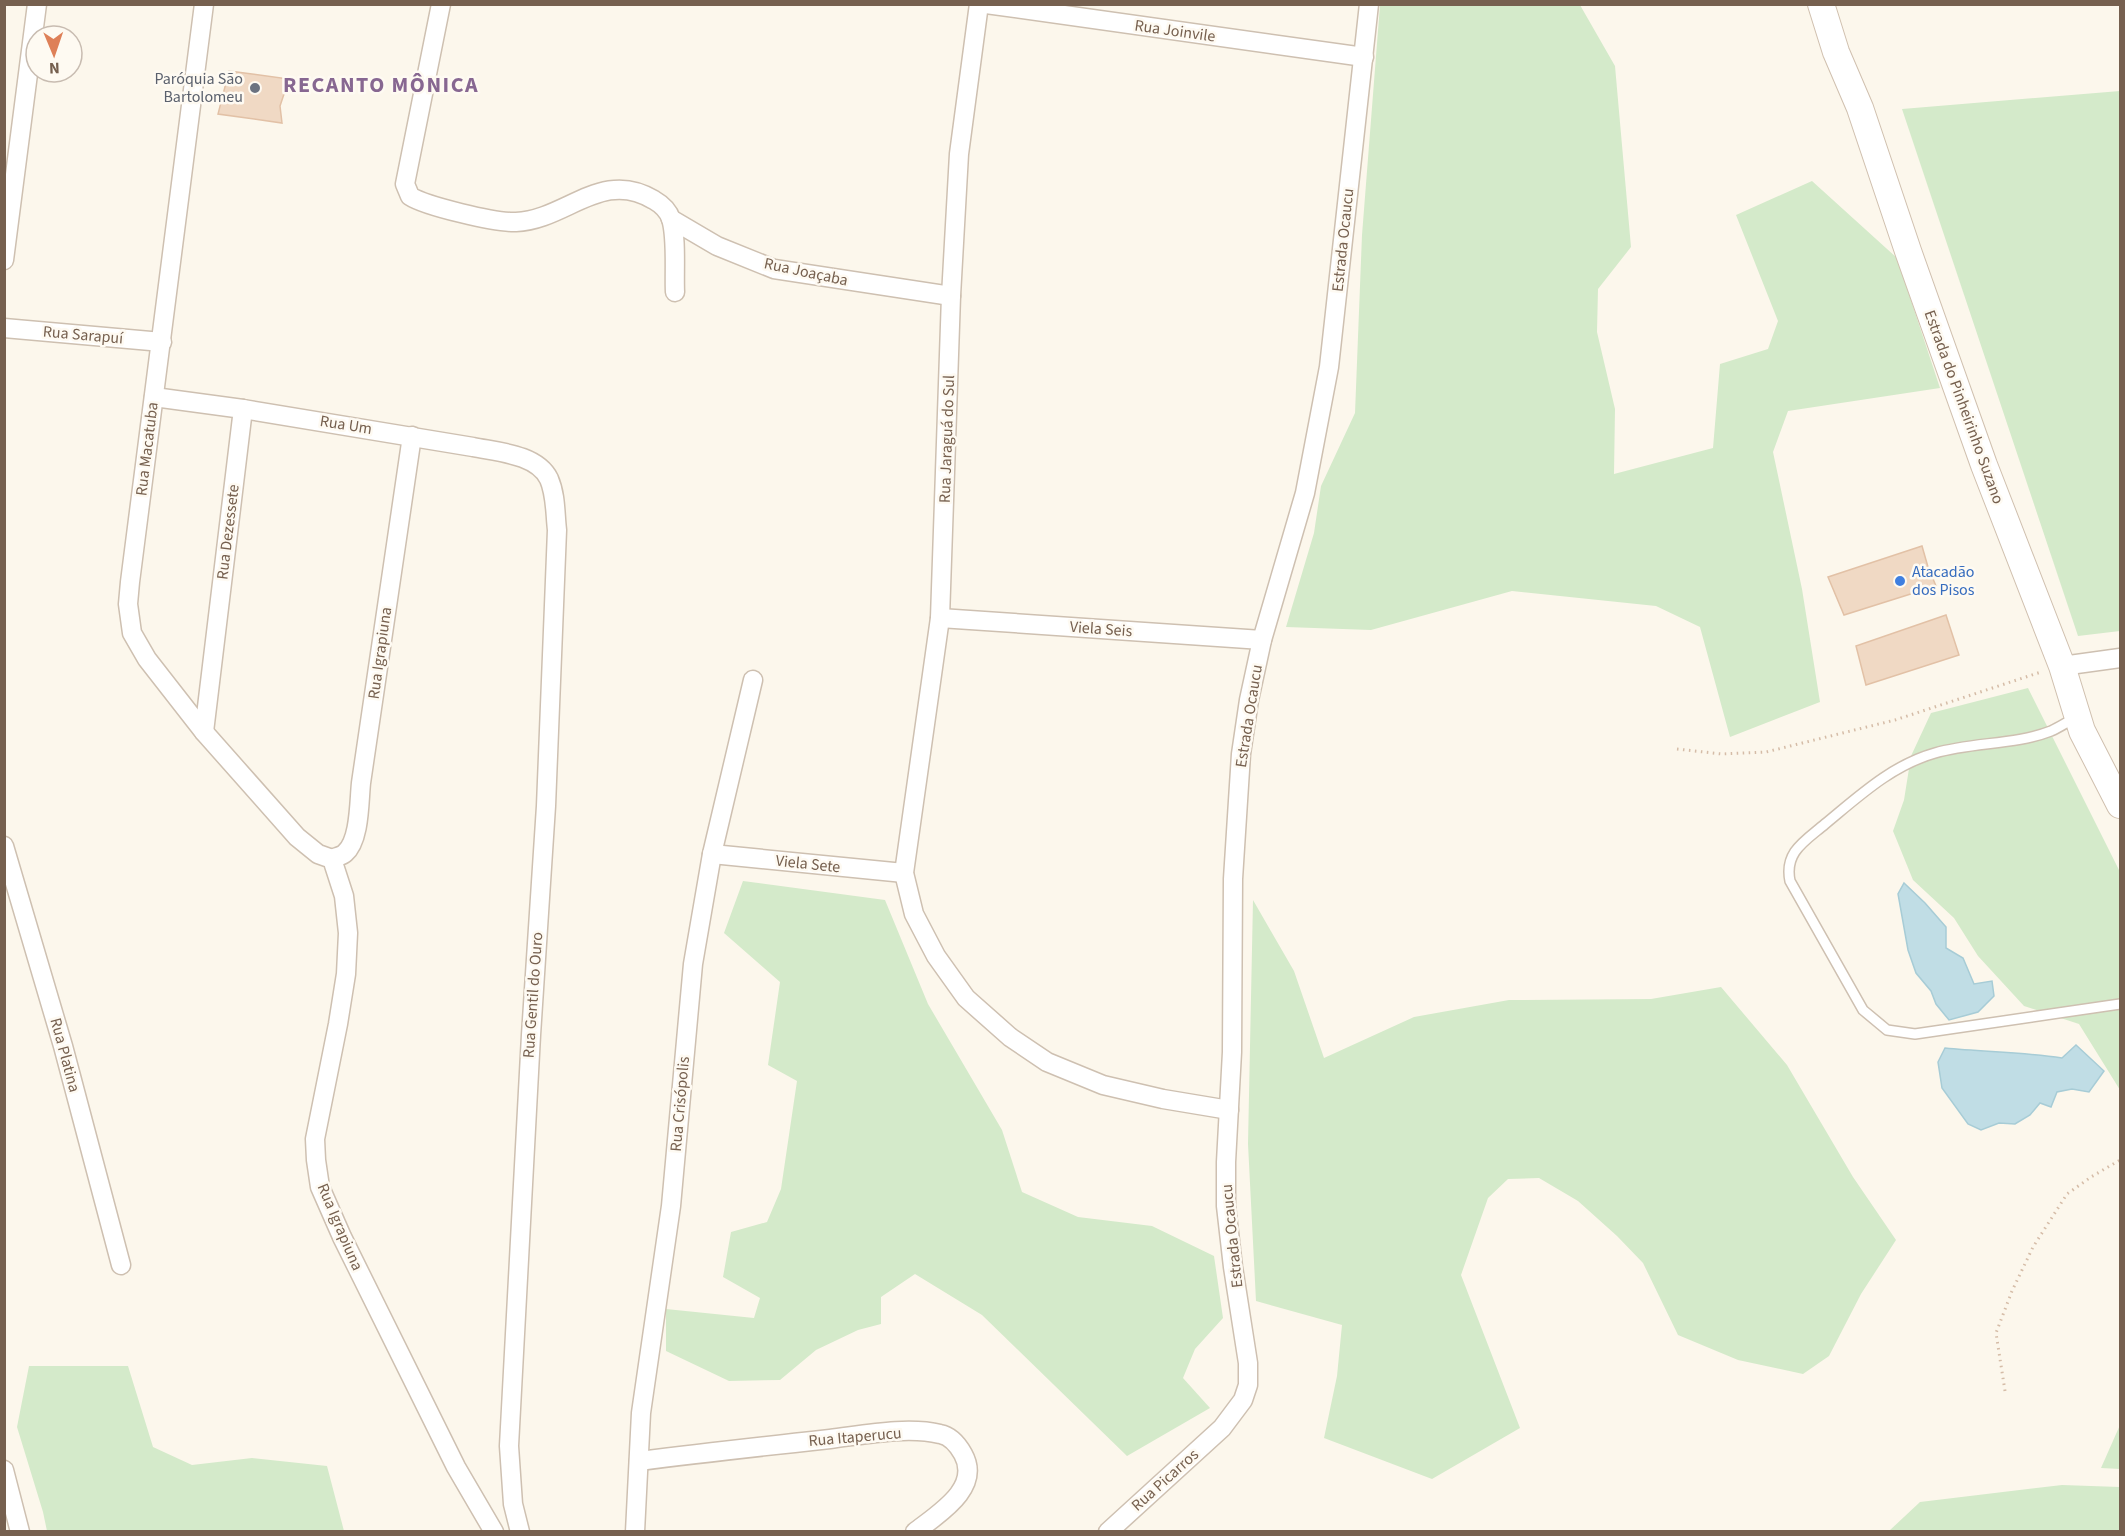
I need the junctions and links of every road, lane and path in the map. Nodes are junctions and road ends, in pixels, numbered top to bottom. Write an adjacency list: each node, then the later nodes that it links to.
1 (36, 4): 10 (street)
2 (204, 4): 14 (street, Rua Macatuba)
3 (441, 4): 9 (street, Rua Joaçaba)
4 (979, 4): 12 (street, Rua Jaraguá do Sul)
5 (986, 4): 8 (street, Rua Joinvile)
6 (1369, 4): 8 (street, Estrada Ocaucu)
7 (1821, 4): 22 (main road, Estrada do Pinheirinho Suzano)
8 (1364, 57): 20 (street, Estrada Ocaucu)
9 (671, 219): 11 (street); 12 (street, Rua Joaçaba)
10 (4, 260)
11 (675, 292)
12 (951, 296): 19 (street, Rua Jaraguá do Sul)
13 (4, 328): 14 (street, Rua Sarapuí)
14 (162, 342): 15 (street, Rua Macatuba)
15 (154, 397): 16 (street, Rua Um); 25 (street, Rua Macatuba)
16 (243, 409): 17 (street, Rua Um); 25 (street, Rua Dezessete)
17 (412, 436): 18 (street, Rua Um); 30 (street, Rua Igrapiuna)
18 (535, 463): 42 (street, Rua Gentil do Ouro)
19 (940, 618): 20 (street, Viela Seis); 31 (street, Rua Jaraguá do Sul)
20 (1262, 640): 33 (street, Estrada Ocaucu)
21 (2121, 658): 22 (street)
22 (2062, 666): 24 (main road, Estrada do Pinheirinho Suzano); 26 (path)
23 (753, 680): 29 (street, Rua Crisópolis)
24 (2078, 716): 27 (main road, Estrada do Pinheirinho Suzano); 32 (lane)
25 (204, 732): 30 (street, Rua Macatuba)
26 (1677, 749)
27 (2121, 805)
28 (4, 846): 35 (street, Rua Platina)
29 (712, 854): 31 (street, Viela Sete); 38 (street, Rua Crisópolis)
30 (332, 859): 41 (street, Rua Igrapiuna)
31 (903, 873): 33 (street)
32 (2121, 1004)
33 (1229, 1110): 37 (street, Estrada Ocaucu)
34 (2121, 1160): 36 (path)
35 (121, 1265)
36 (2005, 1391)
37 (1222, 1428): 45 (street, Rua Picarros)
38 (639, 1461): 43 (street, Rua Crisópolis); 44 (street, Rua Itaperucu)
39 (4, 1470): 40 (street)
40 (20, 1532)
41 (494, 1532)
42 (520, 1532)
43 (635, 1532)
44 (915, 1532)
45 (1108, 1532)

